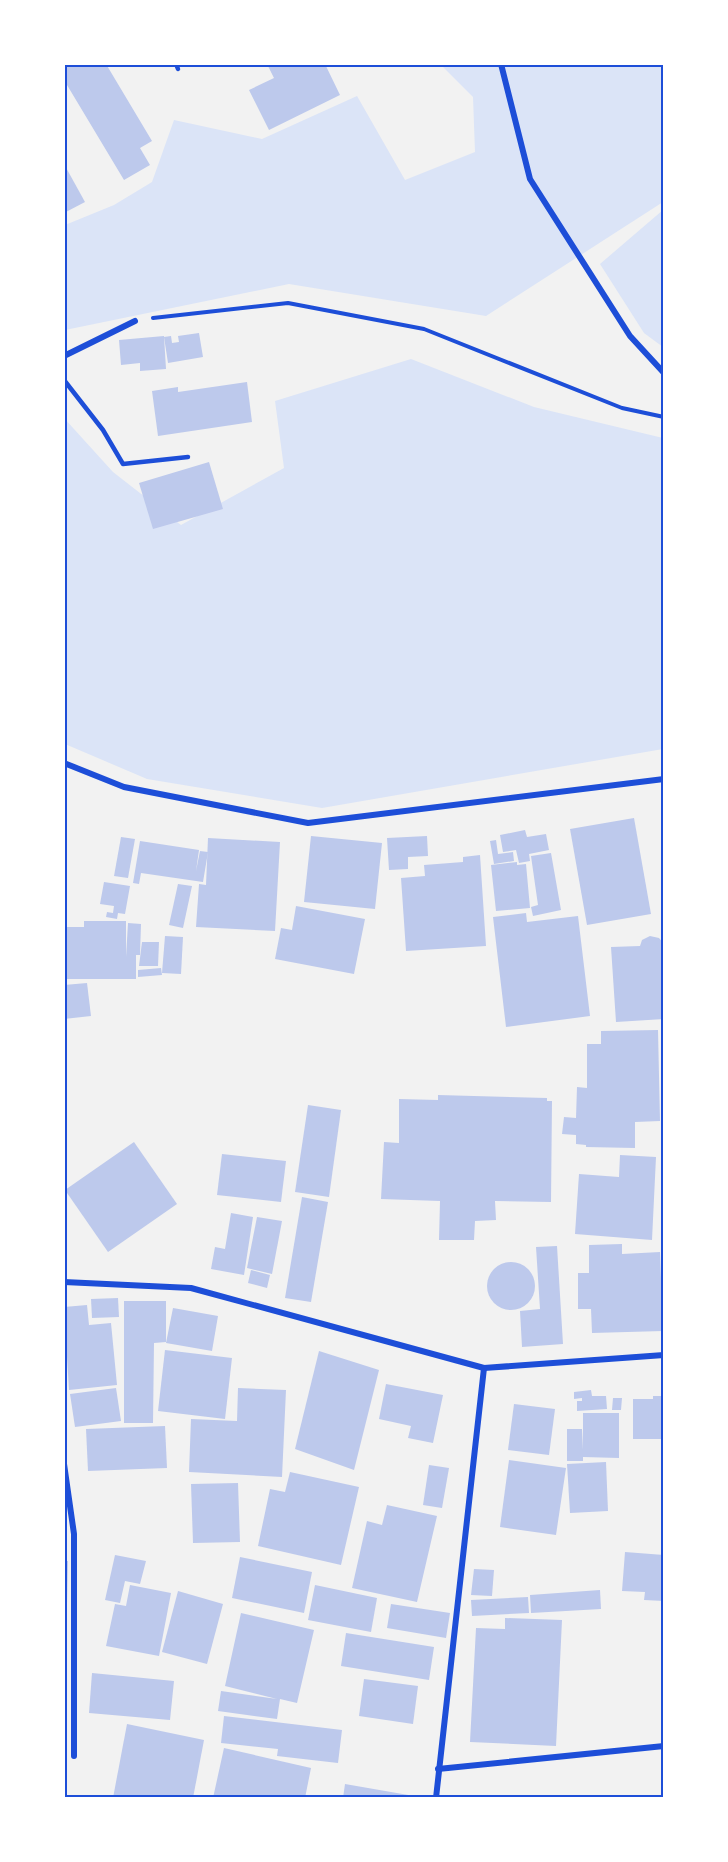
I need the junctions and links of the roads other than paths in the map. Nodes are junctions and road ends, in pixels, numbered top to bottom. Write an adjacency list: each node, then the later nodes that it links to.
1 (501, 64): 4 (street)
2 (135, 321): 3 (street)
3 (64, 356)
4 (663, 373)
5 (64, 380): 6 (lane)
6 (188, 457)
7 (64, 763): 8 (street)
8 (663, 779)
9 (64, 1282): 11 (street)
10 (663, 1355): 11 (street)
11 (484, 1368): 15 (street)
12 (64, 1464): 14 (street)
13 (663, 1746): 15 (street)
14 (74, 1756)
15 (438, 1769): 16 (street)
16 (436, 1797)

